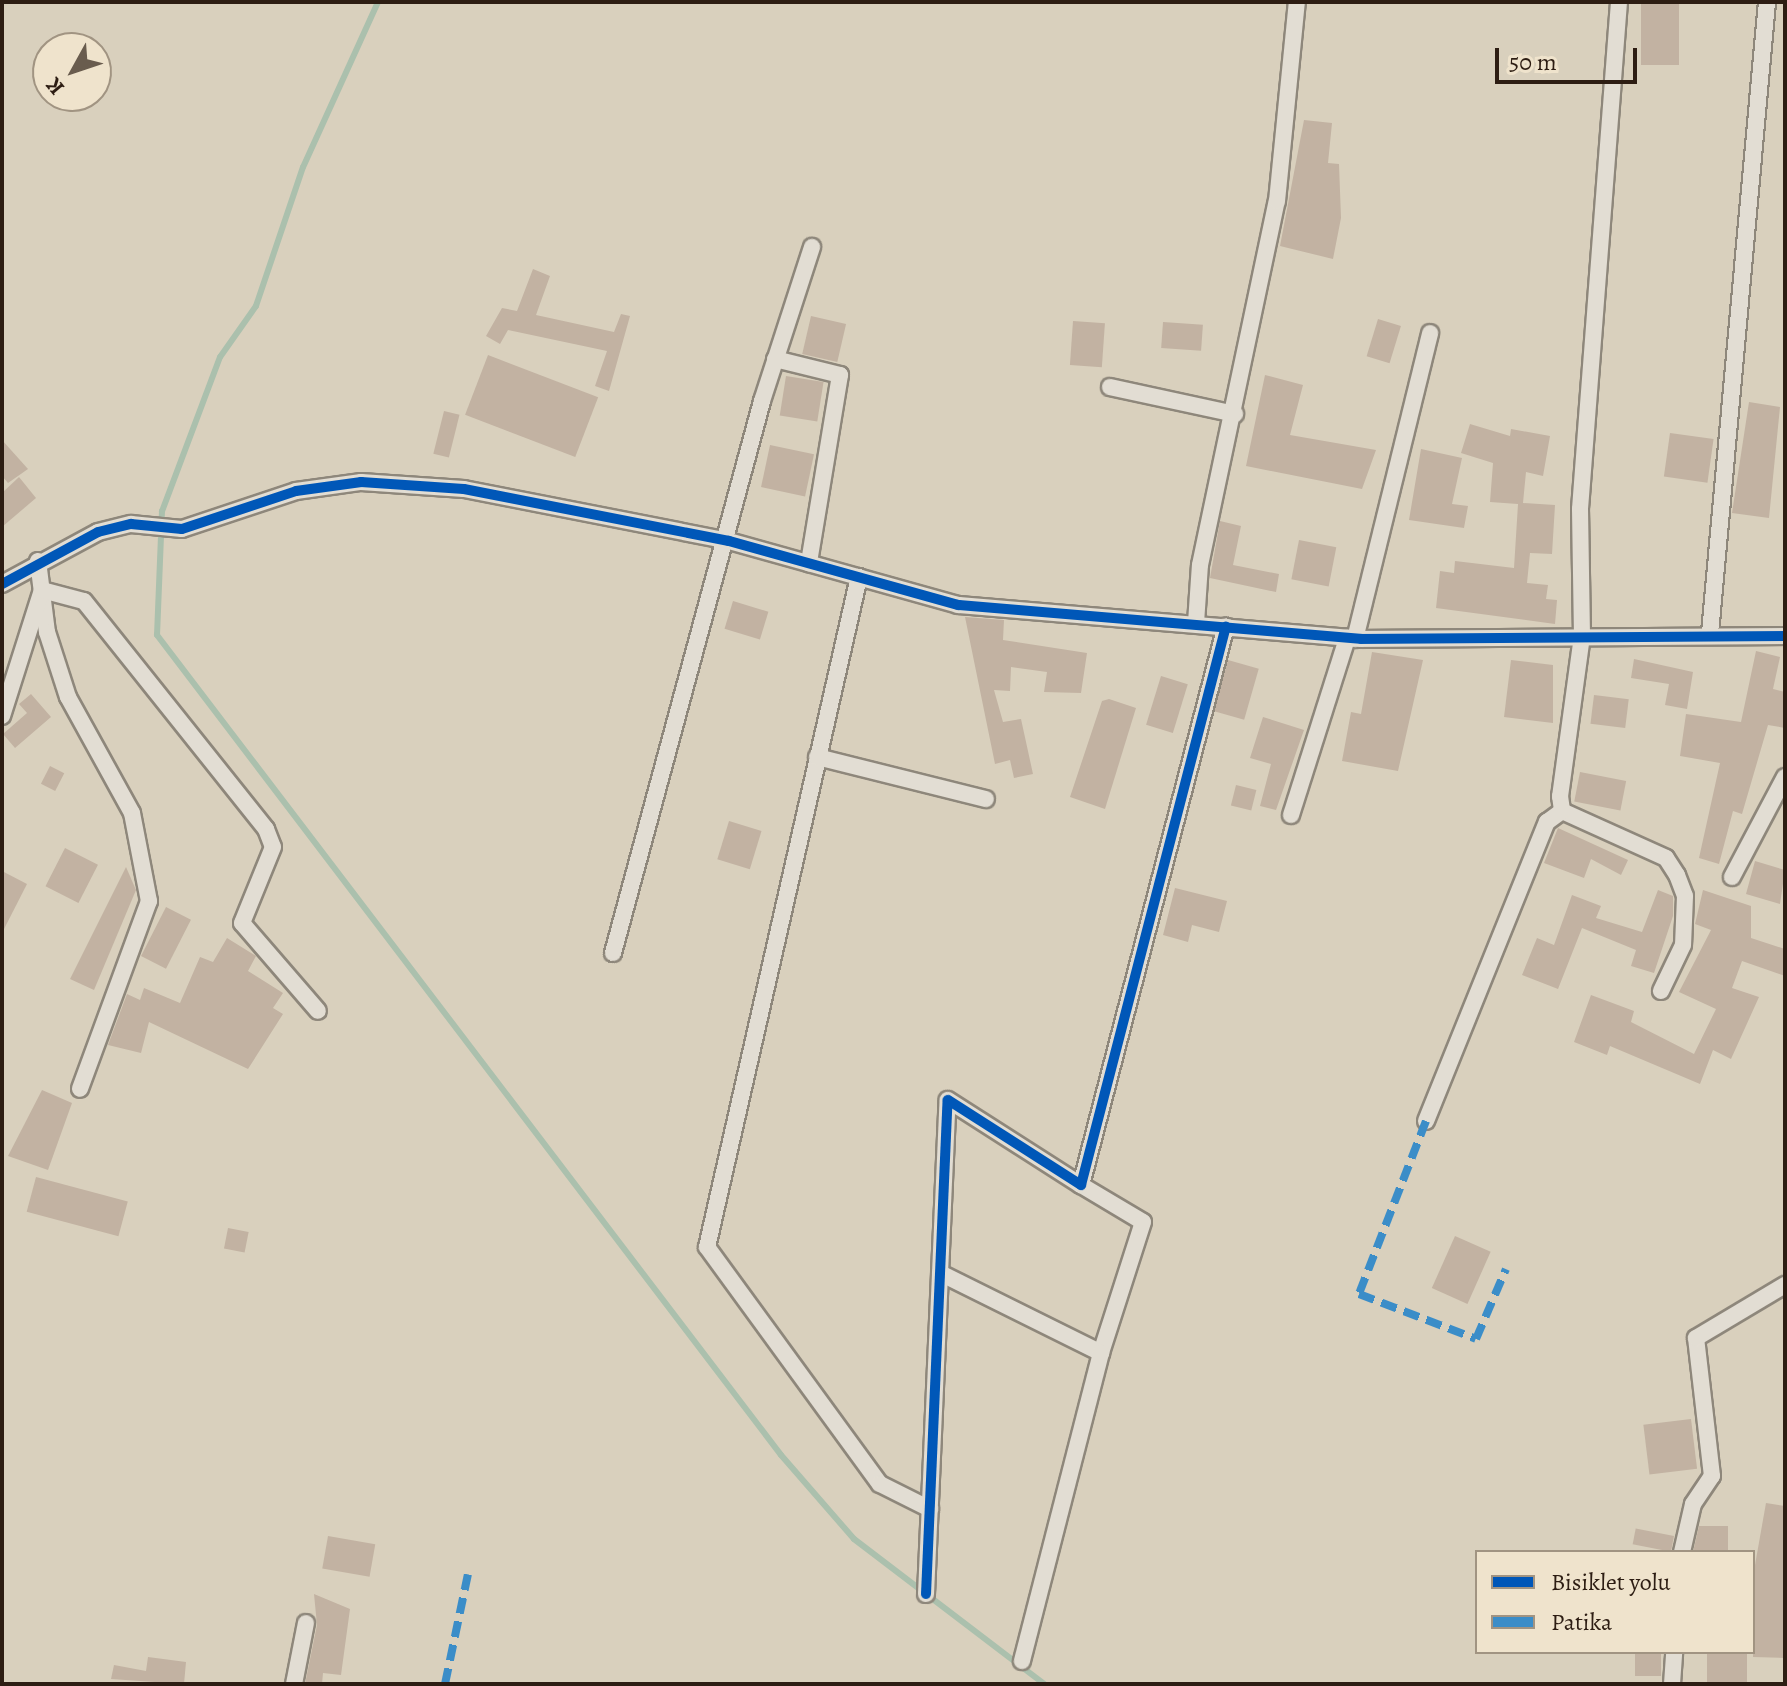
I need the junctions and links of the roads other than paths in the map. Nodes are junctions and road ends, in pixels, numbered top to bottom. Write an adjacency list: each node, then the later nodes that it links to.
1 (1297, 2): 8 (street)
2 (1619, 2): 18 (street)
3 (1767, 2): 17 (street)
4 (812, 247): 6 (street)
5 (1430, 333): 20 (street)
6 (775, 359): 9 (street); 11 (street)
7 (1110, 387): 8 (street)
8 (1235, 414): 15 (street)
9 (729, 541): 10 (street); 11 (street); 28 (street)
10 (38, 561): 13 (street); 14 (street)
11 (809, 563): 12 (street)
12 (859, 577): 15 (street); 22 (street)
13 (2, 584)
14 (42, 590): 21 (street); 30 (street); 31 (street)
15 (1196, 623): 16 (street)
16 (1226, 626): 20 (street); 33 (street)
17 (1710, 633): 18 (street); 19 (street)
18 (1582, 636): 20 (street); 25 (street)
19 (1785, 636)
20 (1351, 638): 26 (street)
21 (2, 716)
22 (817, 757): 24 (street); 37 (street)
23 (1785, 777): 27 (street)
24 (986, 799)
25 (1562, 811): 29 (street); 32 (street)
26 (1291, 815)
27 (1732, 877)
28 (613, 953)
29 (1661, 991)
30 (318, 1011)
31 (80, 1089)
32 (1426, 1121)
33 (1081, 1185): 34 (street); 36 (street)
34 (940, 1273): 36 (street); 37 (street)
35 (1785, 1285): 38 (street)
36 (1101, 1353): 42 (street)
37 (930, 1509): 39 (street)
38 (1682, 1550)
39 (926, 1594)
40 (306, 1623): 43 (street)
41 (1674, 1654): 44 (street)
42 (1022, 1661)
43 (294, 1684)
44 (1672, 1684)

